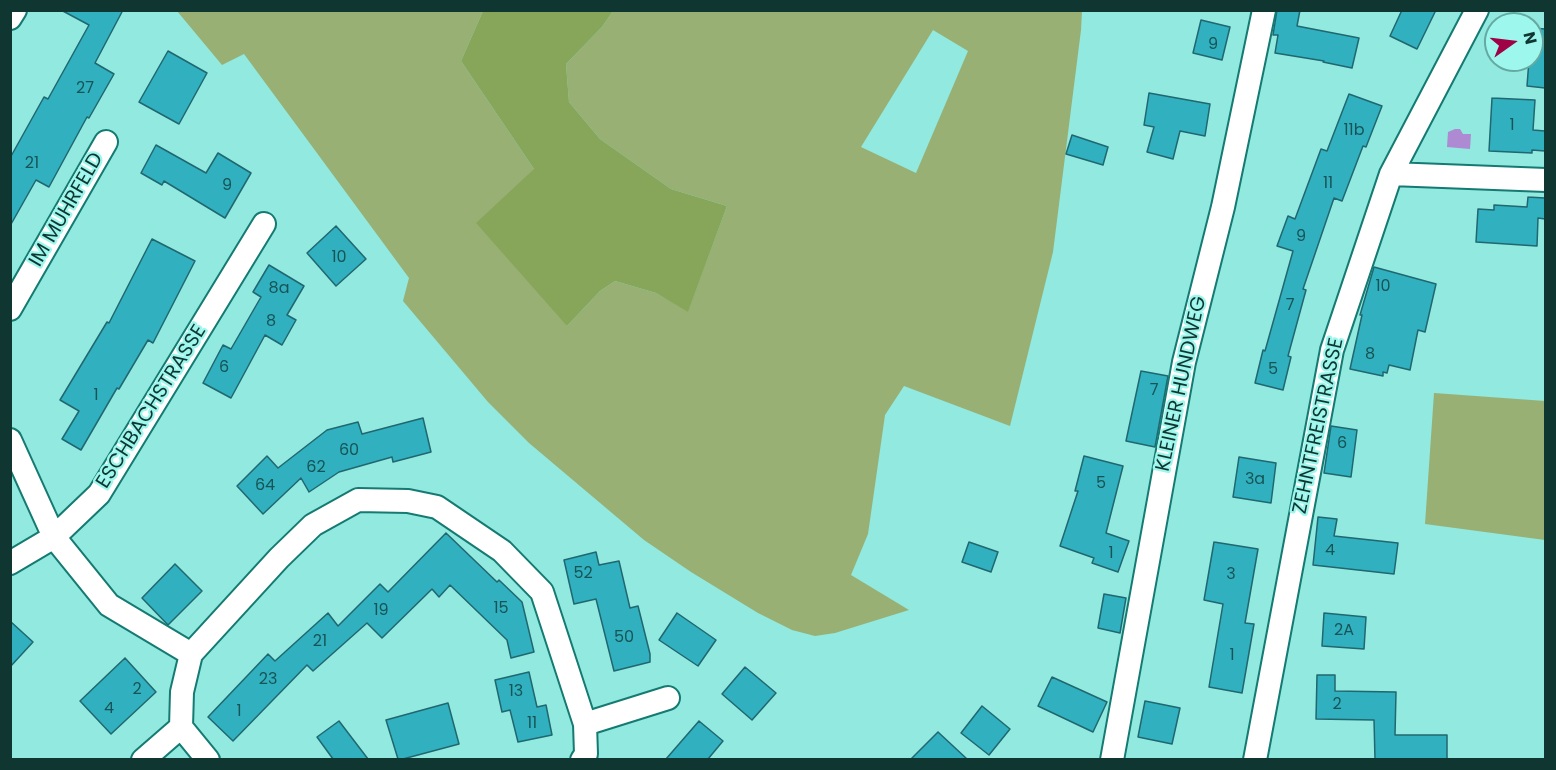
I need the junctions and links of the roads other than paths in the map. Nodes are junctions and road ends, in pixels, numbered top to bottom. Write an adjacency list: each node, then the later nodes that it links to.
1 (15, 10): 4 (street)
2 (1264, 10): 20 (street, KLEINER HUNDWEG)
3 (1477, 10): 6 (street, ZEHNTFREISTRASSE)
4 (10, 18)
5 (106, 142): 9 (street, IM MUHRFELD)
6 (1391, 174): 7 (street); 21 (street, ZEHNTFREISTRASSE)
7 (1545, 180)
8 (264, 224): 11 (street, ESCHBACHSTRASSE)
9 (10, 309)
10 (10, 440): 11 (street)
11 (54, 537): 12 (street, ESCHBACHSTRASSE); 13 (street)
12 (10, 563)
13 (191, 654): 15 (street); 16 (street)
14 (669, 698): 15 (street)
15 (585, 724): 19 (street)
16 (181, 727): 17 (street); 18 (street)
17 (143, 759)
18 (208, 759)
19 (582, 759)
20 (1112, 759)
21 (1255, 759)

